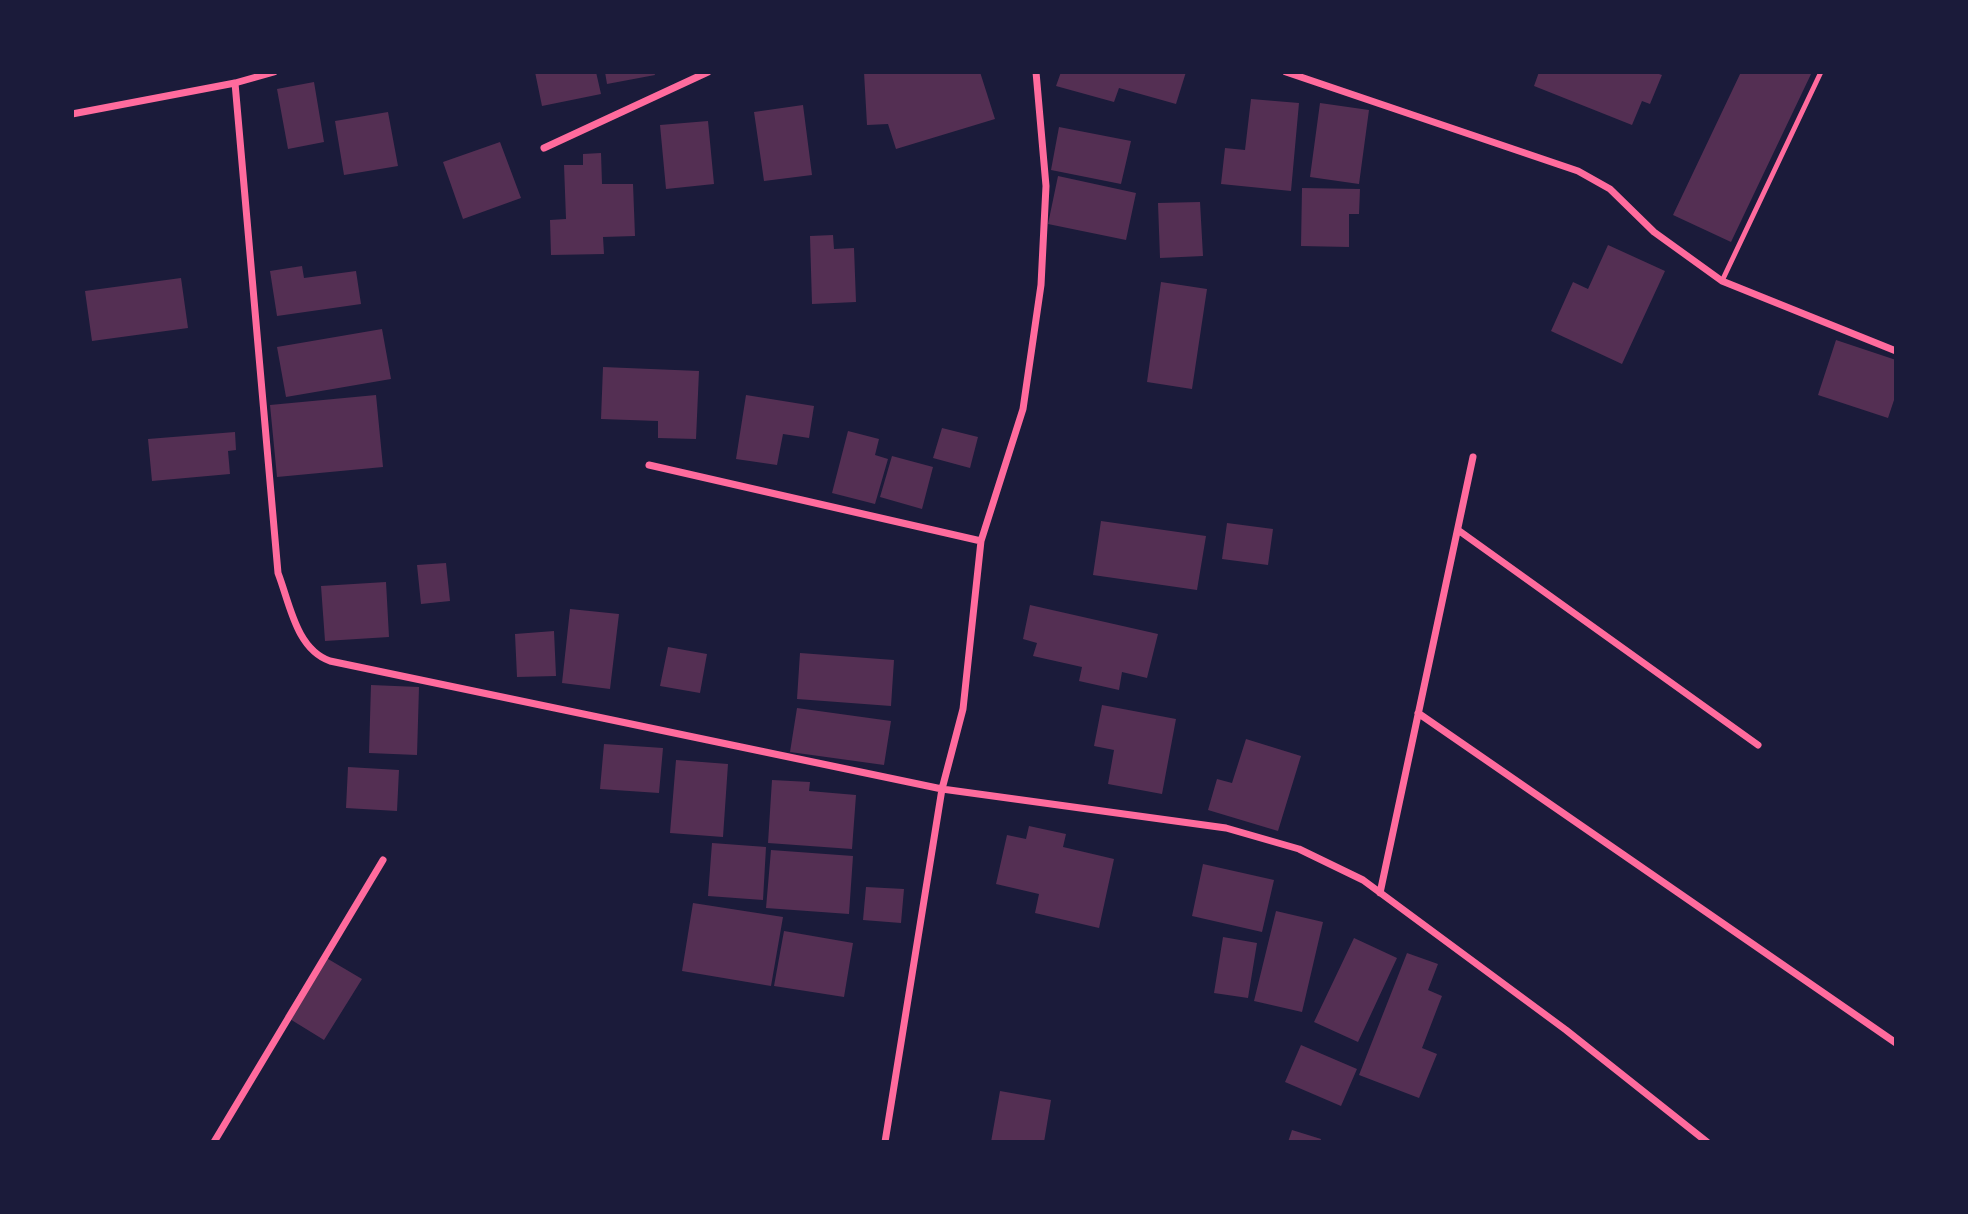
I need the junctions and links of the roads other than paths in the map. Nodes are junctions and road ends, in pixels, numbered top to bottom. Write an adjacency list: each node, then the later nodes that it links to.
1 (274, 72): 6 (street)
2 (708, 72): 8 (street)
3 (1036, 72): 14 (street)
4 (1286, 72): 9 (street)
5 (1821, 72): 9 (lane)
6 (235, 83): 7 (street); 17 (street)
7 (72, 114)
8 (544, 148)
9 (1722, 281): 10 (street)
10 (1896, 351)
11 (1473, 457): 13 (street)
12 (649, 466): 14 (street)
13 (1458, 530): 15 (street); 16 (street)
14 (981, 541): 17 (street)
15 (1418, 713): 19 (street); 20 (street)
16 (1758, 745)
17 (942, 789): 19 (street); 22 (street)
18 (383, 860): 21 (street)
19 (1380, 893): 23 (street)
20 (1896, 1043)
21 (214, 1142)
22 (885, 1142)
23 (1707, 1142)

